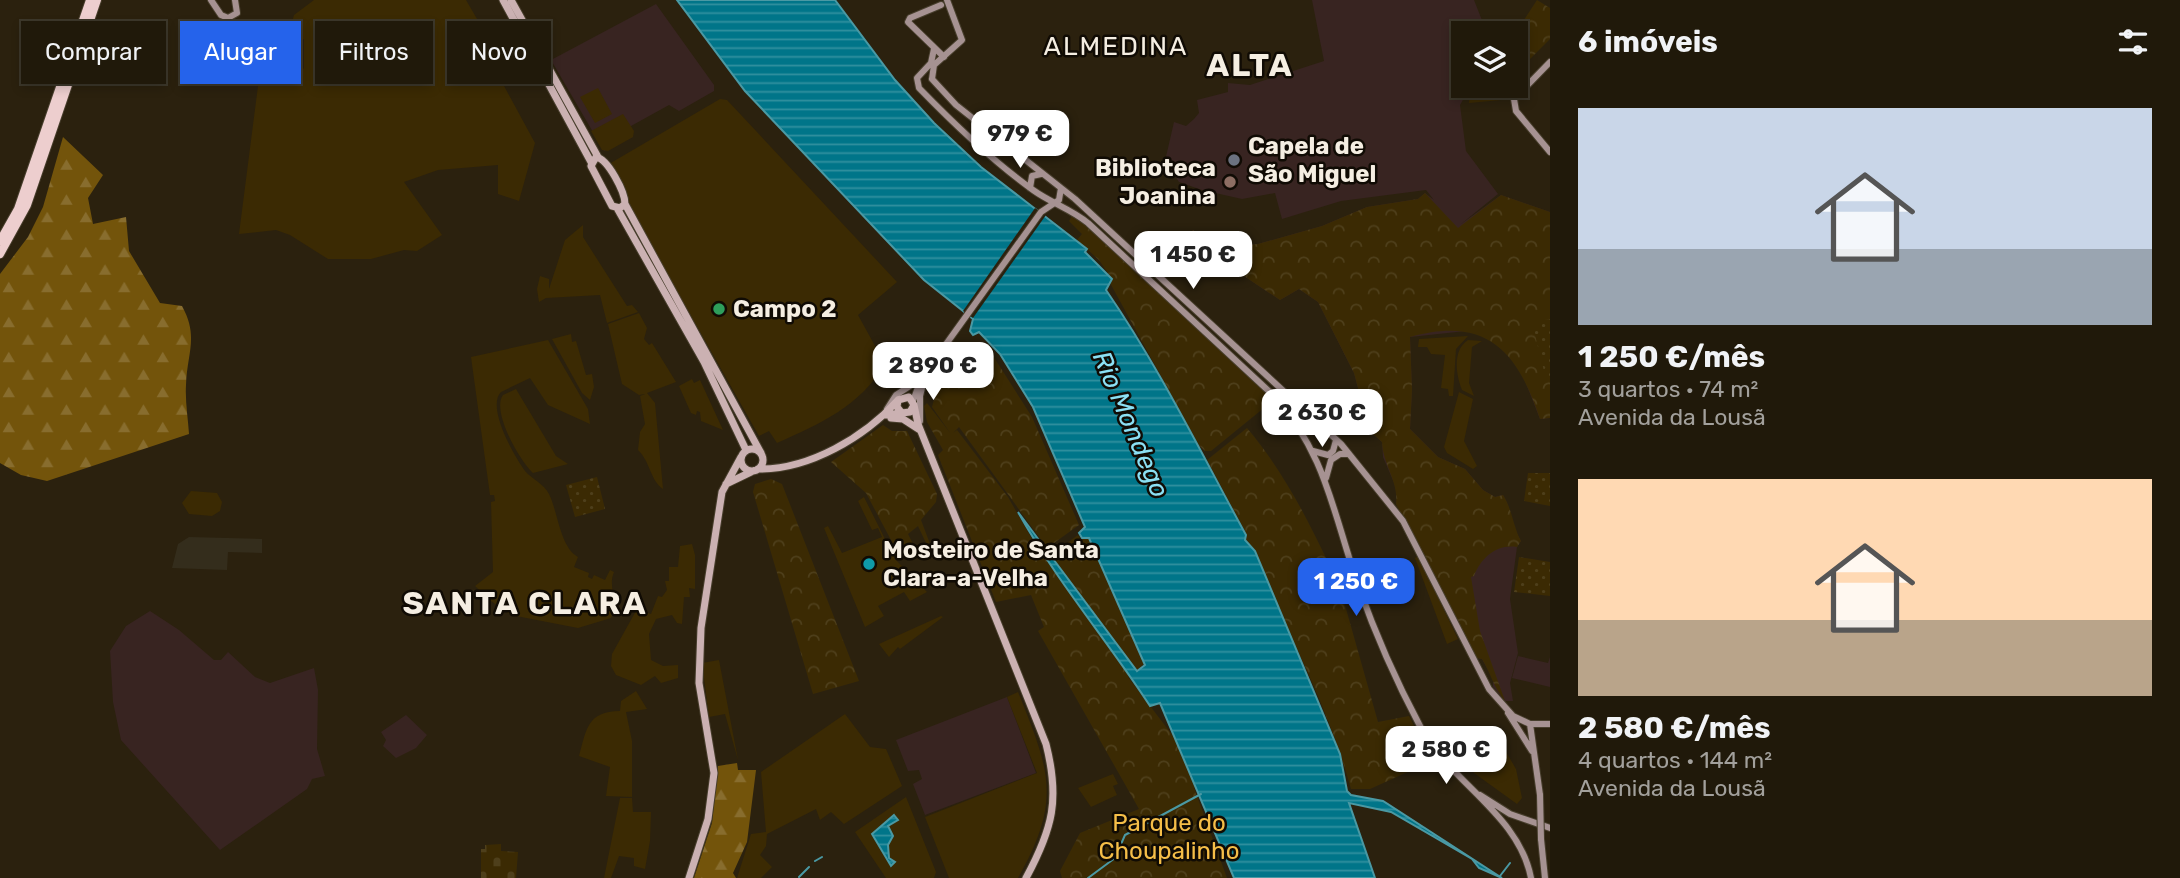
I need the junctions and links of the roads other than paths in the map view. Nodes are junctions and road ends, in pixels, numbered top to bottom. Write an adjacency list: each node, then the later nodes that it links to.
1 (90, 0): 23 (highway)
2 (97, 0): 24 (highway)
3 (211, 0): 4 (main road)
4 (235, 0)
5 (507, 0): 13 (main road); 14 (main road)
6 (943, 2): 7 (main road); 8 (main road)
7 (934, 49): 8 (main road); 10 (main road)
8 (944, 57): 11 (main road)
9 (1550, 62): 12 (main road)
10 (918, 77): 11 (main road); 17 (main road)
11 (932, 79): 15 (main road)
12 (1550, 152)
13 (598, 157): 14 (main road); 19 (main road)
14 (591, 162): 21 (main road)
15 (1041, 174): 16 (main road); 17 (main road)
16 (1058, 186): 20 (main road); 28 (main road)
17 (1030, 188): 18 (main road)
18 (1040, 195): 20 (main road); 22 (main road)
19 (625, 204): 21 (main road); 40 (main road)
20 (1054, 204): 22 (main road); 30 (main road)
21 (617, 208): 38 (main road)
22 (1041, 212): 25 (main road)
23 (0, 242)
24 (0, 254)
25 (927, 372): 26 (main road); 35 (main road)
26 (921, 379): 27 (main road); 33 (main road)
27 (916, 388): 29 (main road); 31 (main road)
28 (1289, 396): 30 (main road); 36 (main road)
29 (902, 398): 31 (main road); 32 (main road); 33 (main road)
30 (1279, 402): 37 (main road)
31 (913, 403): 32 (main road); 35 (main road)
32 (904, 412): 33 (main road); 35 (main road)
33 (885, 415): 34 (main road)
34 (877, 423): 35 (main road); 41 (main road)
35 (919, 427): 55 (main road)
36 (1336, 440): 37 (main road); 39 (main road)
37 (1313, 451): 43 (main road)
38 (744, 454): 40 (main road); 42 (main road); 44 (main road)
39 (1349, 454): 43 (main road); 45 (main road)
40 (762, 455): 41 (main road); 42 (main road)
41 (784, 468): 42 (main road)
42 (756, 470): 44 (main road)
43 (1326, 478): 50 (main road)
44 (725, 485): 54 (main road)
45 (1500, 703): 46 (main road); 49 (main road)
46 (1530, 724): 47 (main road); 48 (main road)
47 (1550, 726): 48 (main road)
48 (1534, 739): 49 (main road)
49 (1533, 753): 52 (main road, bridge)
50 (1470, 789): 51 (main road); 56 (main road)
51 (1550, 828)
52 (1541, 854): 53 (main road); 57 (main road)
53 (1550, 865)
54 (688, 878)
55 (1026, 878)
56 (1531, 878)
57 (1545, 878)

